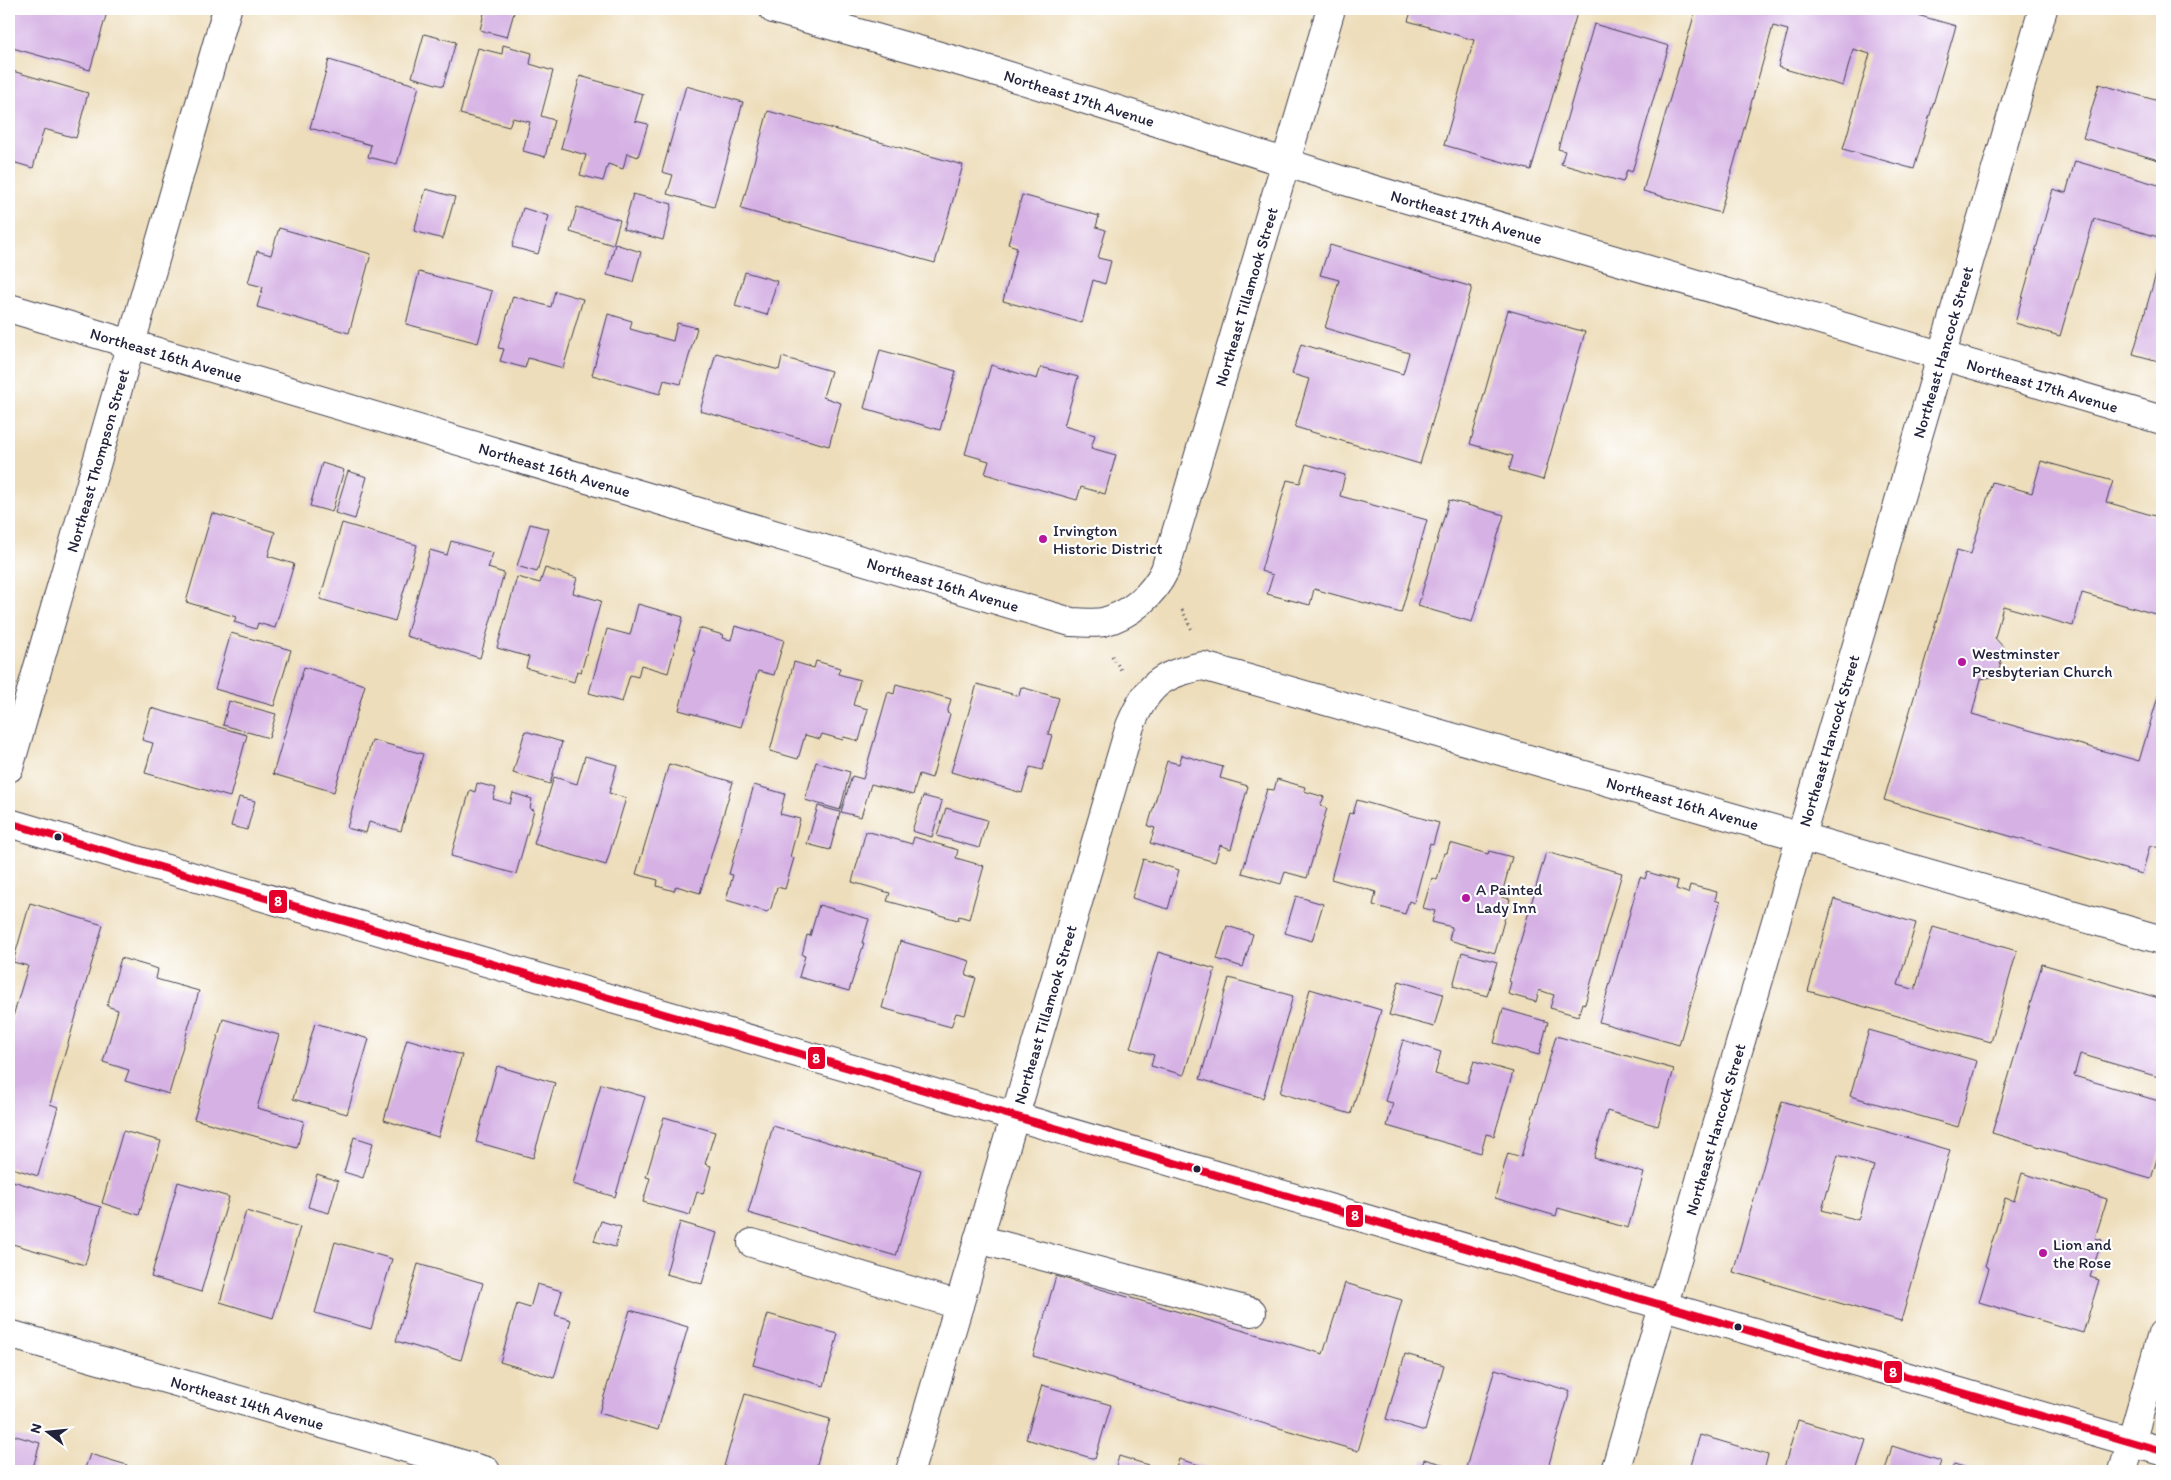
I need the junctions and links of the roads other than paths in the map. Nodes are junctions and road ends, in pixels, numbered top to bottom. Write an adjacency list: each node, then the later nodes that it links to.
1 (228, 9): 7 (street, Northeast Thompson Street)
2 (773, 9): 5 (street, Northeast 17th Avenue)
3 (1331, 9): 5 (street, Northeast Tillamook Street)
4 (2043, 9): 8 (street, Northeast Hancock Street)
5 (1285, 164): 8 (street, Northeast 17th Avenue); 10 (street, Northeast Tillamook Street)
6 (9, 308): 7 (street, Northeast 16th Avenue)
7 (130, 343): 10 (street, Northeast 16th Avenue); 12 (street, Northeast Thompson Street)
8 (1942, 355): 9 (street, Northeast 17th Avenue); 14 (street, Northeast Hancock Street)
9 (2162, 420)
10 (1102, 622)
11 (1204, 666): 14 (street, Northeast 16th Avenue); 16 (street, Northeast Tillamook Street)
12 (9, 768)
13 (9, 823): 16 (street)
14 (1800, 836): 15 (street, Northeast 16th Avenue); 20 (street, Northeast Hancock Street)
15 (2162, 940)
16 (1015, 1116): 17 (street, Northeast Tillamook Street); 20 (street)
17 (978, 1239): 19 (street, Northeast Tillamook Street); 21 (street)
18 (752, 1243): 19 (street)
19 (959, 1305): 27 (street, Northeast Tillamook Street)
20 (1663, 1306): 24 (street); 28 (street, Northeast Hancock Street)
21 (1252, 1312)
22 (9, 1334): 26 (street, Northeast 14th Avenue)
23 (2162, 1334): 24 (street)
24 (2131, 1442): 25 (street); 29 (street)
25 (2162, 1451)
26 (486, 1471)
27 (910, 1471)
28 (1615, 1471)
29 (2123, 1471)

